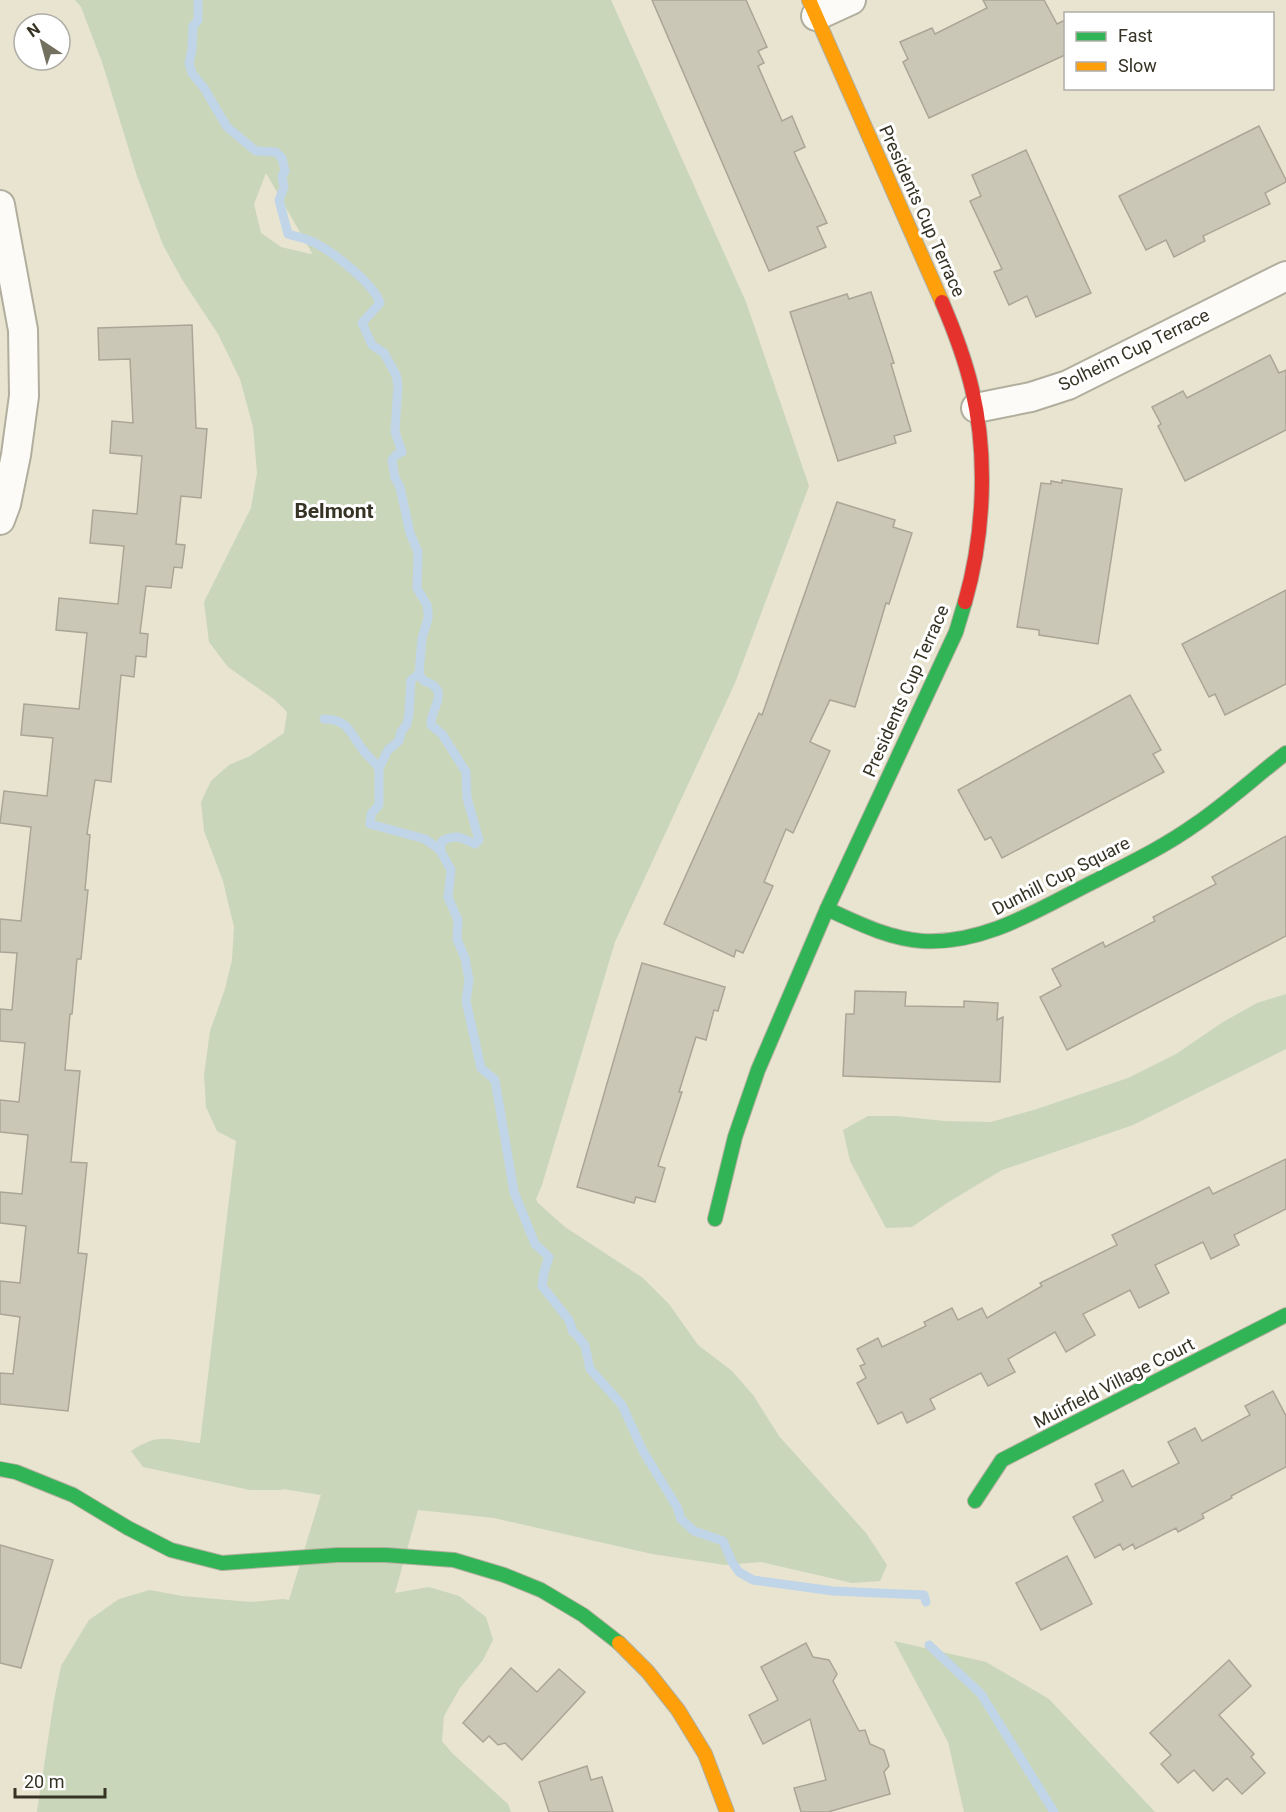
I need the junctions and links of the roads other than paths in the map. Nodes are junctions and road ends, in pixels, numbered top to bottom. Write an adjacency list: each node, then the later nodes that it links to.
1 (851, 0): 2 (street)
2 (812, 8): 5 (street, Presidents Cup Terrace)
3 (0, 205): 6 (street)
4 (1286, 276): 5 (street, Solheim Cup Terrace)
5 (976, 408): 8 (street, Presidents Cup Terrace)
6 (0, 519)
7 (1286, 753): 8 (street, Dunhill Cup Square)
8 (827, 909): 9 (street, Presidents Cup Terrace)
9 (715, 1219)
10 (1286, 1315): 12 (street, Muirfield Village Court)
11 (0, 1469): 13 (street)
12 (975, 1501)
13 (727, 1812)

